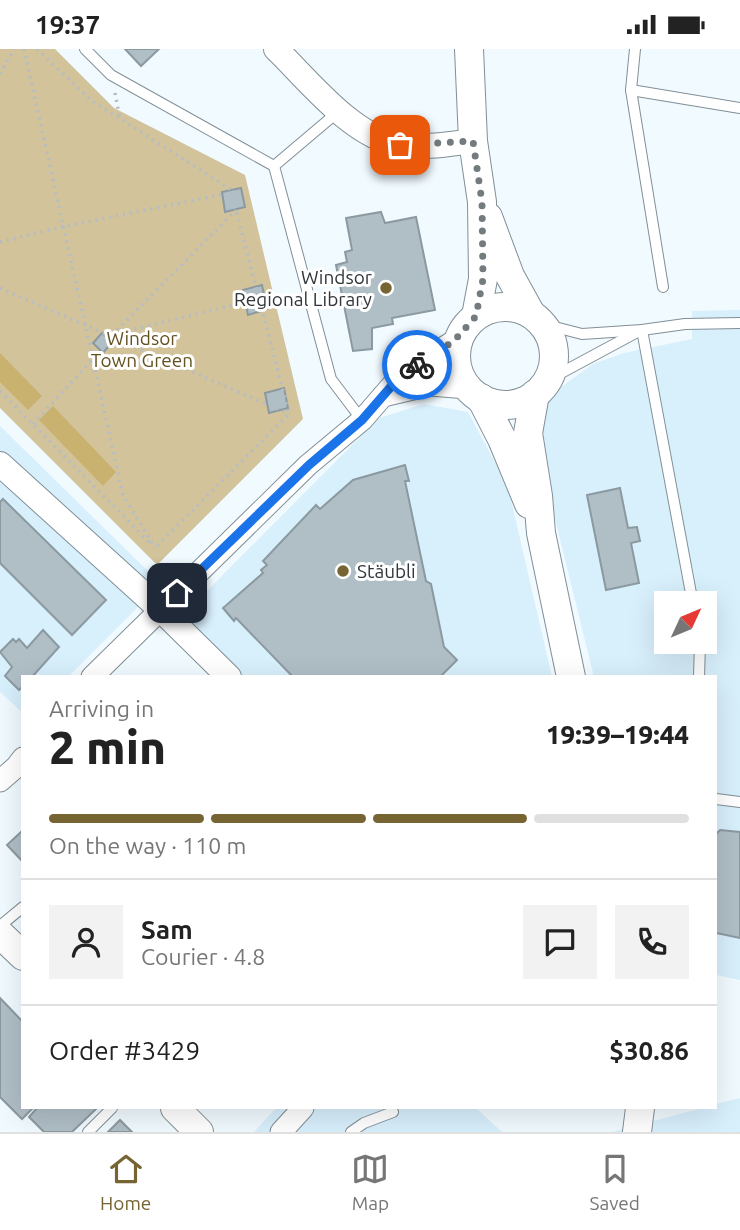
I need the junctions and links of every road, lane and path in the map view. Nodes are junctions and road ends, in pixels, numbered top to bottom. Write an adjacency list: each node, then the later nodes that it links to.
1 (14, 49): 8 (path)
2 (24, 49): 17 (path)
3 (37, 49): 14 (path)
4 (85, 49): 13 (lane)
5 (276, 49): 11 (street)
6 (468, 49): 12 (main road)
7 (635, 49): 9 (lane)
8 (1, 72)
9 (632, 90): 10 (lane); 19 (lane)
10 (740, 108)
11 (339, 111): 12 (street); 13 (lane)
12 (473, 141): 15 (main road)
13 (274, 166): 34 (lane)
14 (235, 192): 16 (path); 17 (path)
15 (482, 202): 22 (main road); 25 (main road)
16 (236, 210): 21 (path); 27 (path)
17 (62, 227): 18 (path); 24 (path)
18 (0, 242)
19 (663, 287)
20 (0, 288): 24 (path)
21 (260, 299): 27 (path); 33 (path)
22 (537, 319): 25 (main road); 26 (lane); 29 (main road)
23 (740, 323): 26 (lane)
24 (85, 324): 27 (path); 28 (path)
25 (468, 325): 31 (main road); 32 (street)
26 (642, 330): 29 (lane); 39 (lane)
27 (112, 335): 33 (path)
28 (92, 360): 35 (path); 38 (path)
29 (541, 387): 31 (main road); 37 (main road)
30 (0, 391): 35 (path)
31 (474, 393): 32 (street); 37 (main road)
32 (381, 397): 34 (street)
33 (289, 414): 38 (path)
34 (362, 420): 40 (street)
35 (33, 424): 38 (path)
36 (0, 464): 40 (street)
37 (541, 533): 44 (main road)
38 (155, 548)
39 (691, 591)
40 (160, 609): 42 (street); 43 (street)
41 (700, 655): 45 (lane)
42 (94, 675)
43 (227, 675)
44 (571, 675)
45 (699, 675)
46 (21, 761): 47 (street)
47 (0, 781)
48 (717, 799): 49 (lane)
49 (740, 802)
50 (21, 909): 51 (lane)
51 (0, 926)
52 (0, 934): 53 (main road)
53 (21, 954)
54 (111, 1109): 59 (lane)
55 (176, 1109): 60 (main road)
56 (302, 1109): 61 (street)
57 (640, 1109): 63 (main road)
58 (393, 1112): 62 (lane)
59 (88, 1132)
60 (199, 1132)
61 (281, 1132)
62 (351, 1132)
63 (637, 1132)

